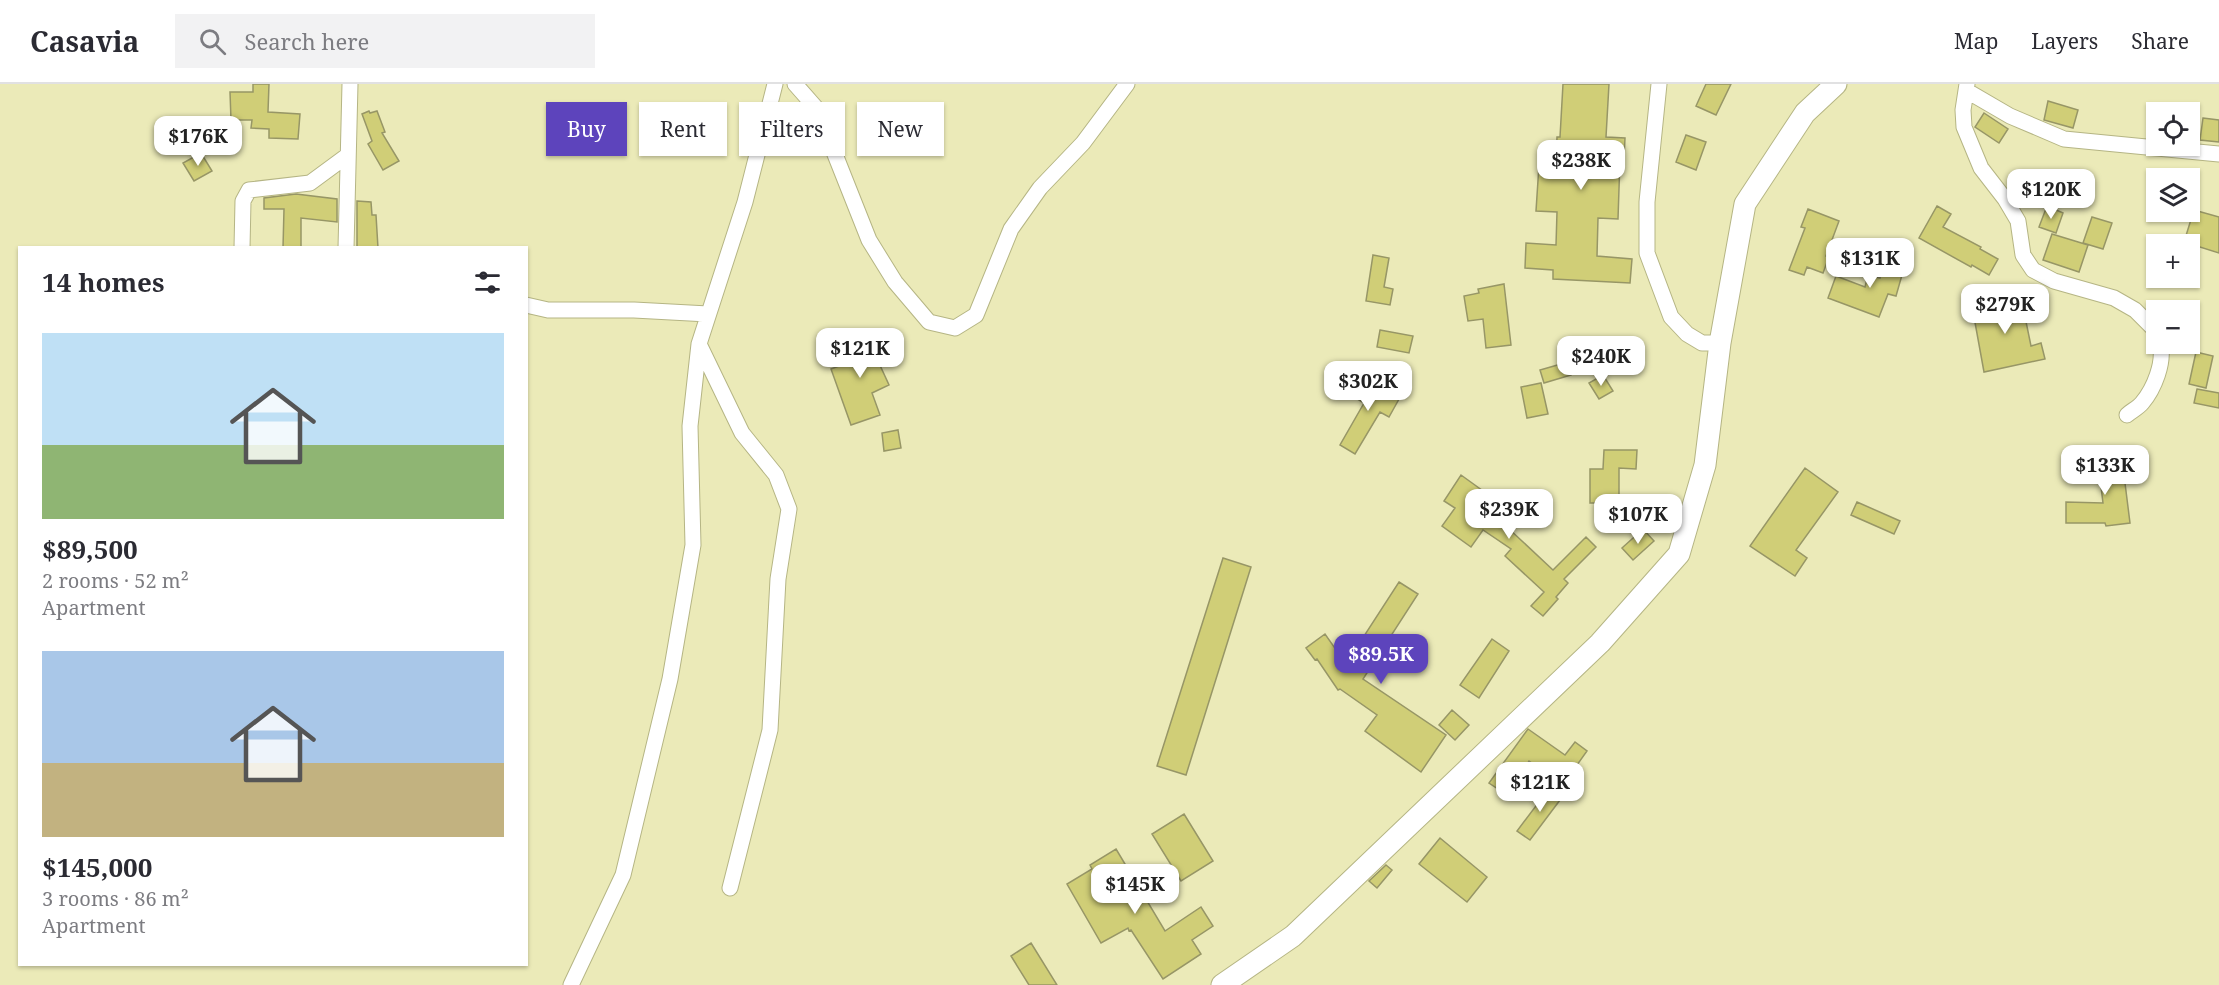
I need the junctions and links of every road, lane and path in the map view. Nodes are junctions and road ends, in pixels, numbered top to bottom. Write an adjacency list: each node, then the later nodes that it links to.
1 (350, 84): 9 (street)
2 (775, 84): 13 (street)
3 (795, 84): 4 (street)
4 (1127, 84)
5 (1659, 84): 15 (street)
6 (1836, 84): 15 (street)
7 (1967, 87): 8 (street); 14 (street)
8 (2219, 154)
9 (348, 155): 10 (street); 11 (street)
10 (242, 246)
11 (346, 246)
12 (528, 305): 13 (street)
13 (708, 314): 16 (street)
14 (2146, 321)
15 (1720, 343): 21 (street)
16 (699, 344): 19 (street); 20 (street)
17 (2161, 354): 18 (street)
18 (2127, 415)
19 (730, 888)
20 (571, 985)
21 (1222, 985)

